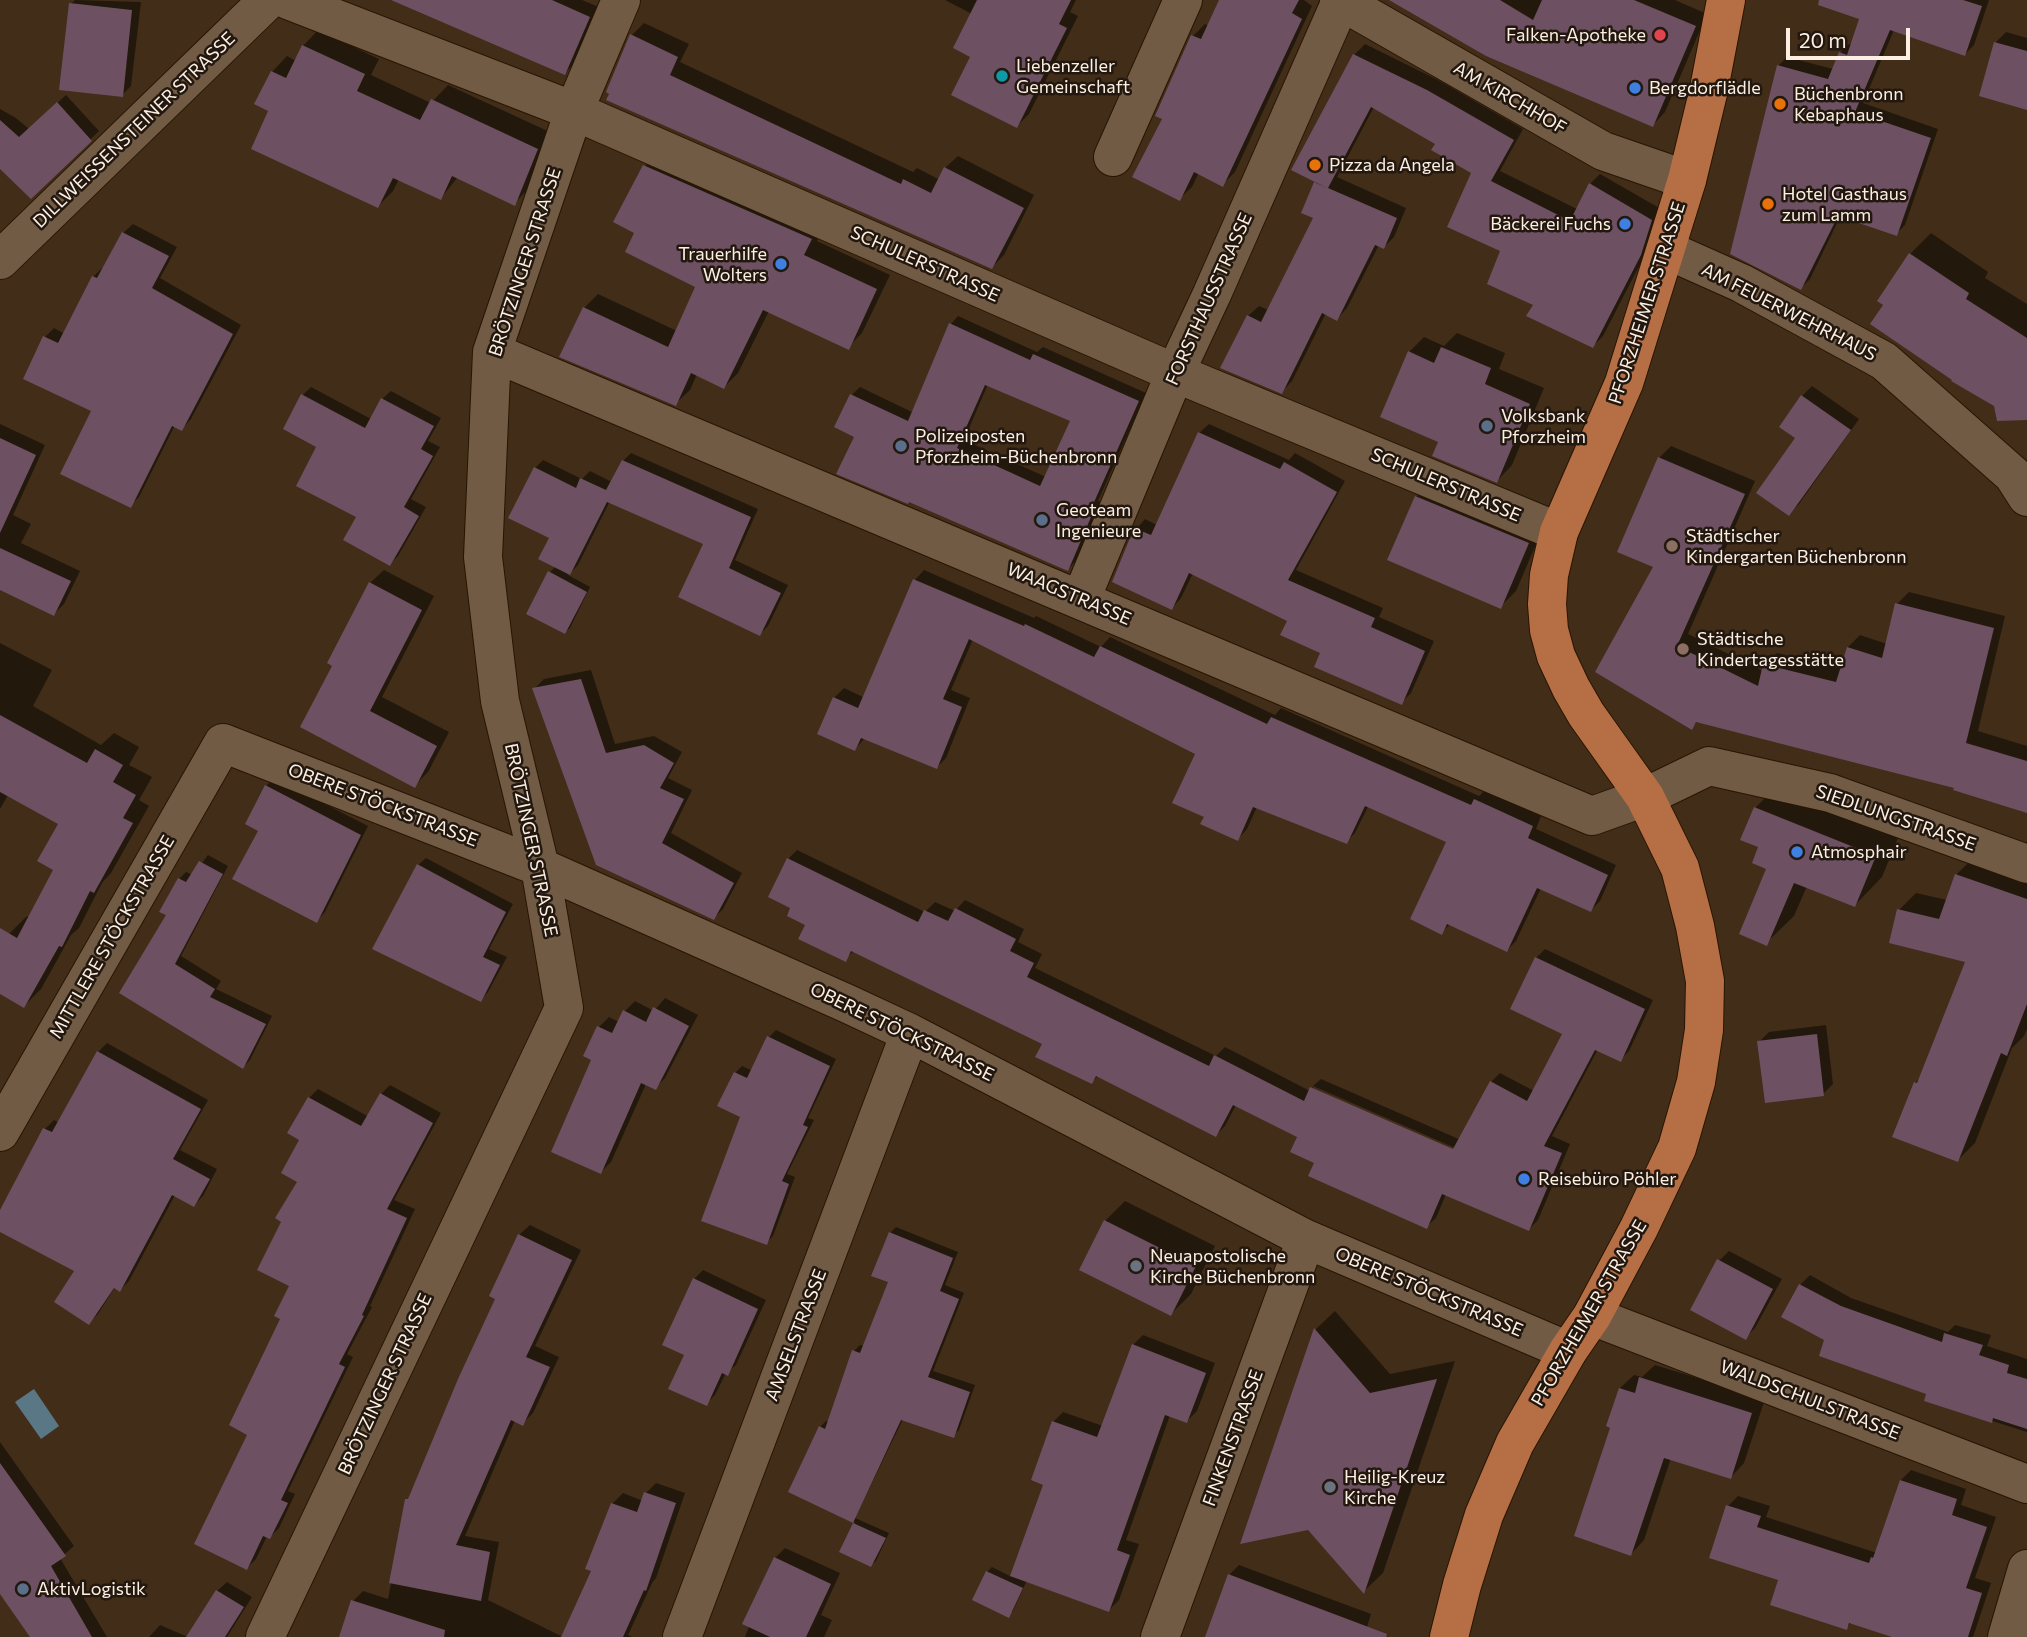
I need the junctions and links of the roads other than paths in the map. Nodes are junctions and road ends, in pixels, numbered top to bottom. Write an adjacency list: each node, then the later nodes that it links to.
1 (268, 0): 11 (street, DILLWEISSENSTEINER STRASSE)
2 (288, 0): 7 (street, SCHULERSTRASSE)
3 (621, 0): 7 (street, BRÖTZINGER STRASSE)
4 (1183, 0): 8 (street)
5 (1340, 0): 9 (street, AM KIRCHHOF); 13 (street, FORSTHAUSSTRASSE)
6 (1726, 0): 9 (main road, PFORZHEIMER STRASSE)
7 (574, 111): 12 (street, BRÖTZINGER STRASSE); 13 (street, SCHULERSTRASSE)
8 (1113, 157)
9 (1688, 180): 10 (main road, PFORZHEIMER STRASSE)
10 (1667, 250): 14 (street, AM FEUERWEHRHAUS); 15 (main road, PFORZHEIMER STRASSE)
11 (0, 260)
12 (492, 352): 16 (street, WAAGSTRASSE); 20 (street, BRÖTZINGER STRASSE)
13 (1175, 373): 15 (street, SCHULERSTRASSE); 16 (street, FORSTHAUSSTRASSE)
14 (2022, 479)
15 (1559, 532): 18 (main road, PFORZHEIMER STRASSE)
16 (1081, 598): 18 (street, WAAGSTRASSE)
17 (223, 743): 20 (street, OBERE STÖCKSTRASSE); 22 (street, MITTLERE STÖCKSTRASSE)
18 (1645, 797): 19 (street, SIEDLUNGSTRASSE); 24 (main road, PFORZHEIMER STRASSE)
19 (2027, 864)
20 (540, 867): 21 (street, OBERE STÖCKSTRASSE); 28 (street, BRÖTZINGER STRASSE)
21 (910, 1033): 23 (street, OBERE STÖCKSTRASSE); 29 (street, AMSELSTRASSE)
22 (0, 1132)
23 (1306, 1239): 25 (street, OBERE STÖCKSTRASSE); 30 (street, FINKENSTRASSE)
24 (1592, 1316): 25 (main road, PFORZHEIMER STRASSE); 26 (street, WALDSCHULSTRASSE)
25 (1568, 1351): 31 (main road, PFORZHEIMER STRASSE)
26 (2027, 1484)
27 (2027, 1569): 32 (street)
28 (265, 1637)
29 (682, 1637)
30 (1160, 1637)
31 (1449, 1637)
32 (2007, 1637)

